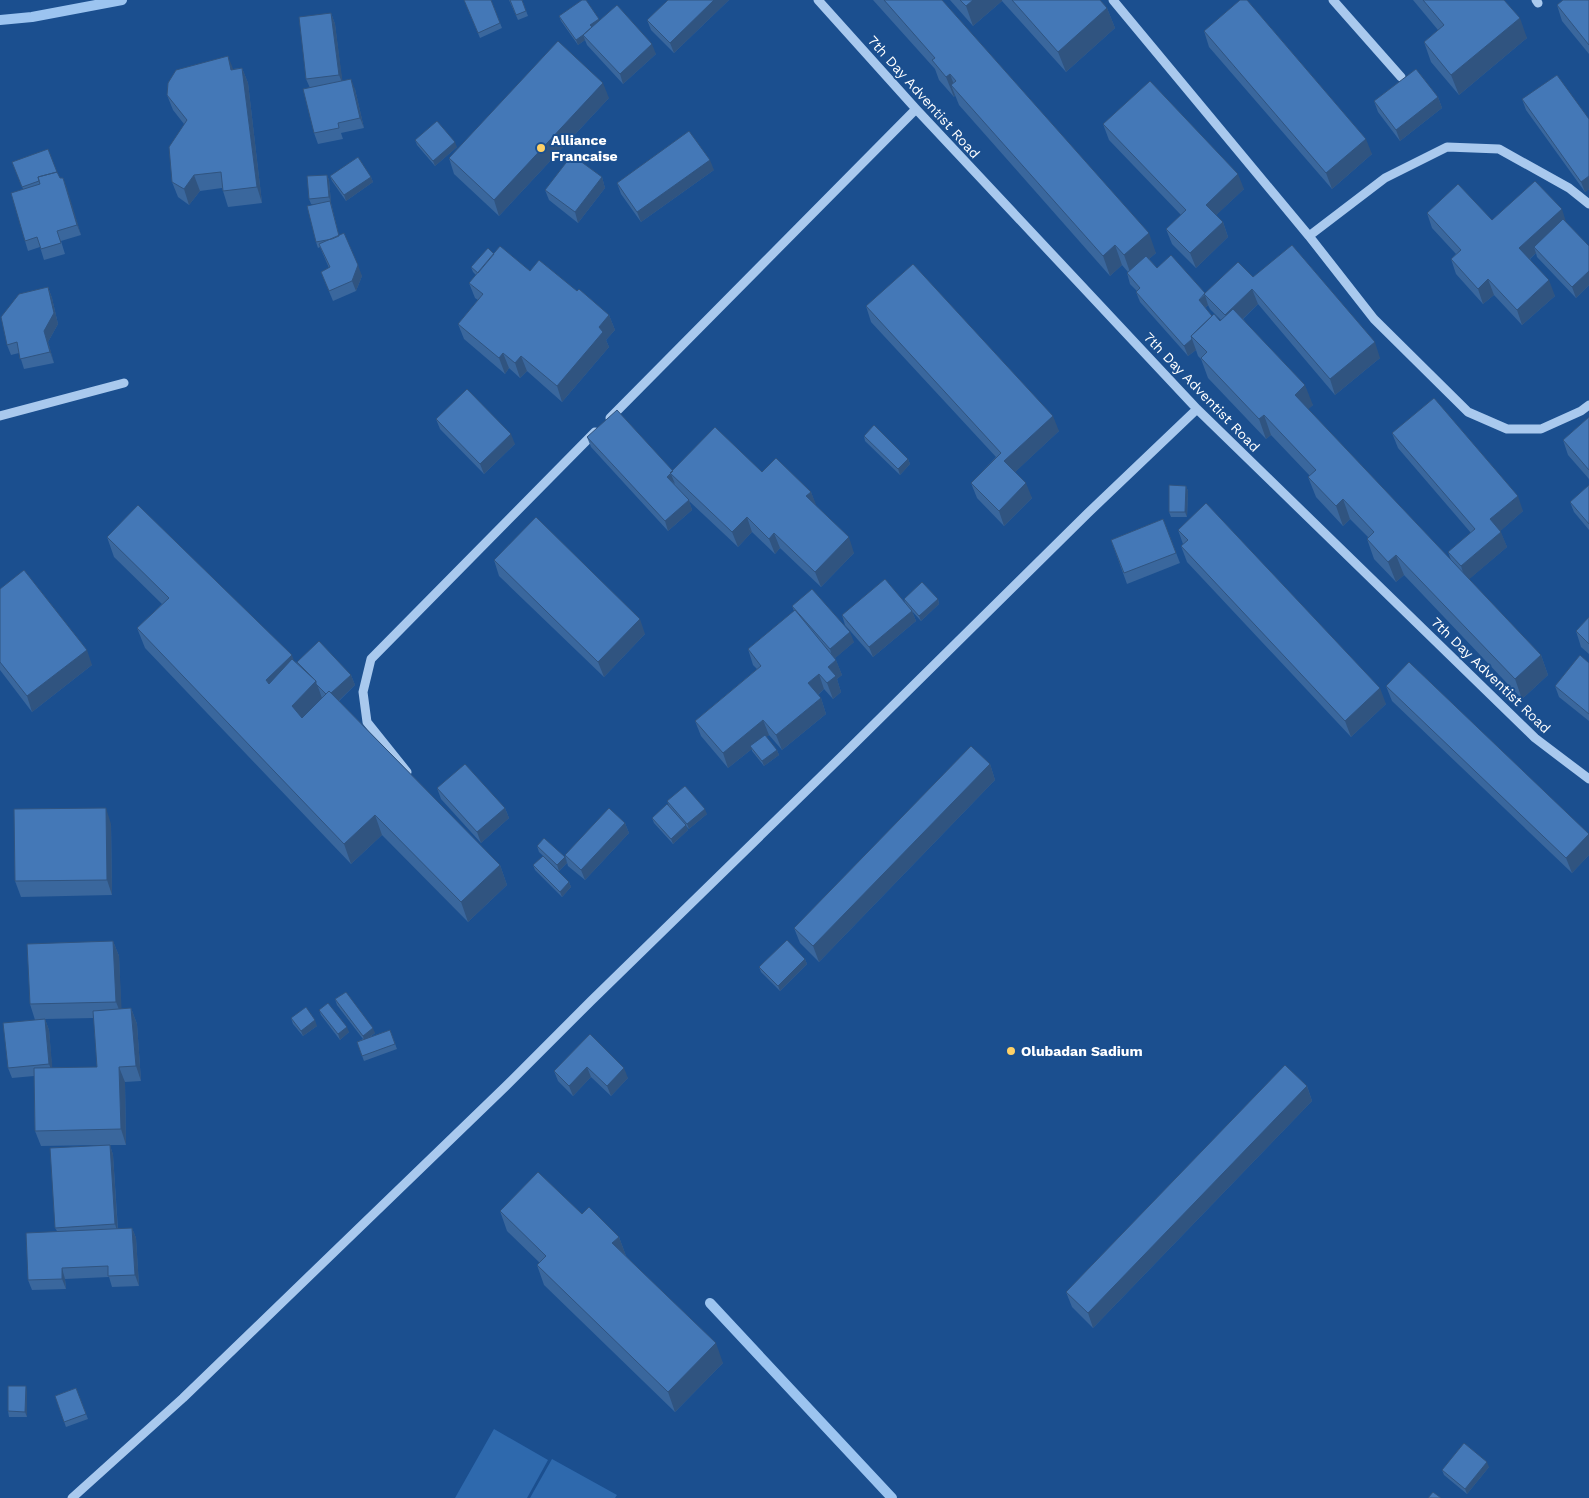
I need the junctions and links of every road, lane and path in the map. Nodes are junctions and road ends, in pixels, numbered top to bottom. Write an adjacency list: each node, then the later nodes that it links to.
1 (818, 0): 5 (street, 7th Day Adventist Road)
2 (1113, 0): 7 (street)
3 (1333, 0): 4 (street)
4 (1401, 77)
5 (916, 109): 10 (street, 7th Day Adventist Road); 13 (street)
6 (1589, 204): 7 (street)
7 (1308, 236): 9 (street)
8 (124, 383): 11 (street)
9 (1589, 404)
10 (1197, 409): 12 (street, 7th Day Adventist Road); 14 (street)
11 (0, 416)
12 (1589, 779)
13 (414, 781)
14 (72, 1498)

